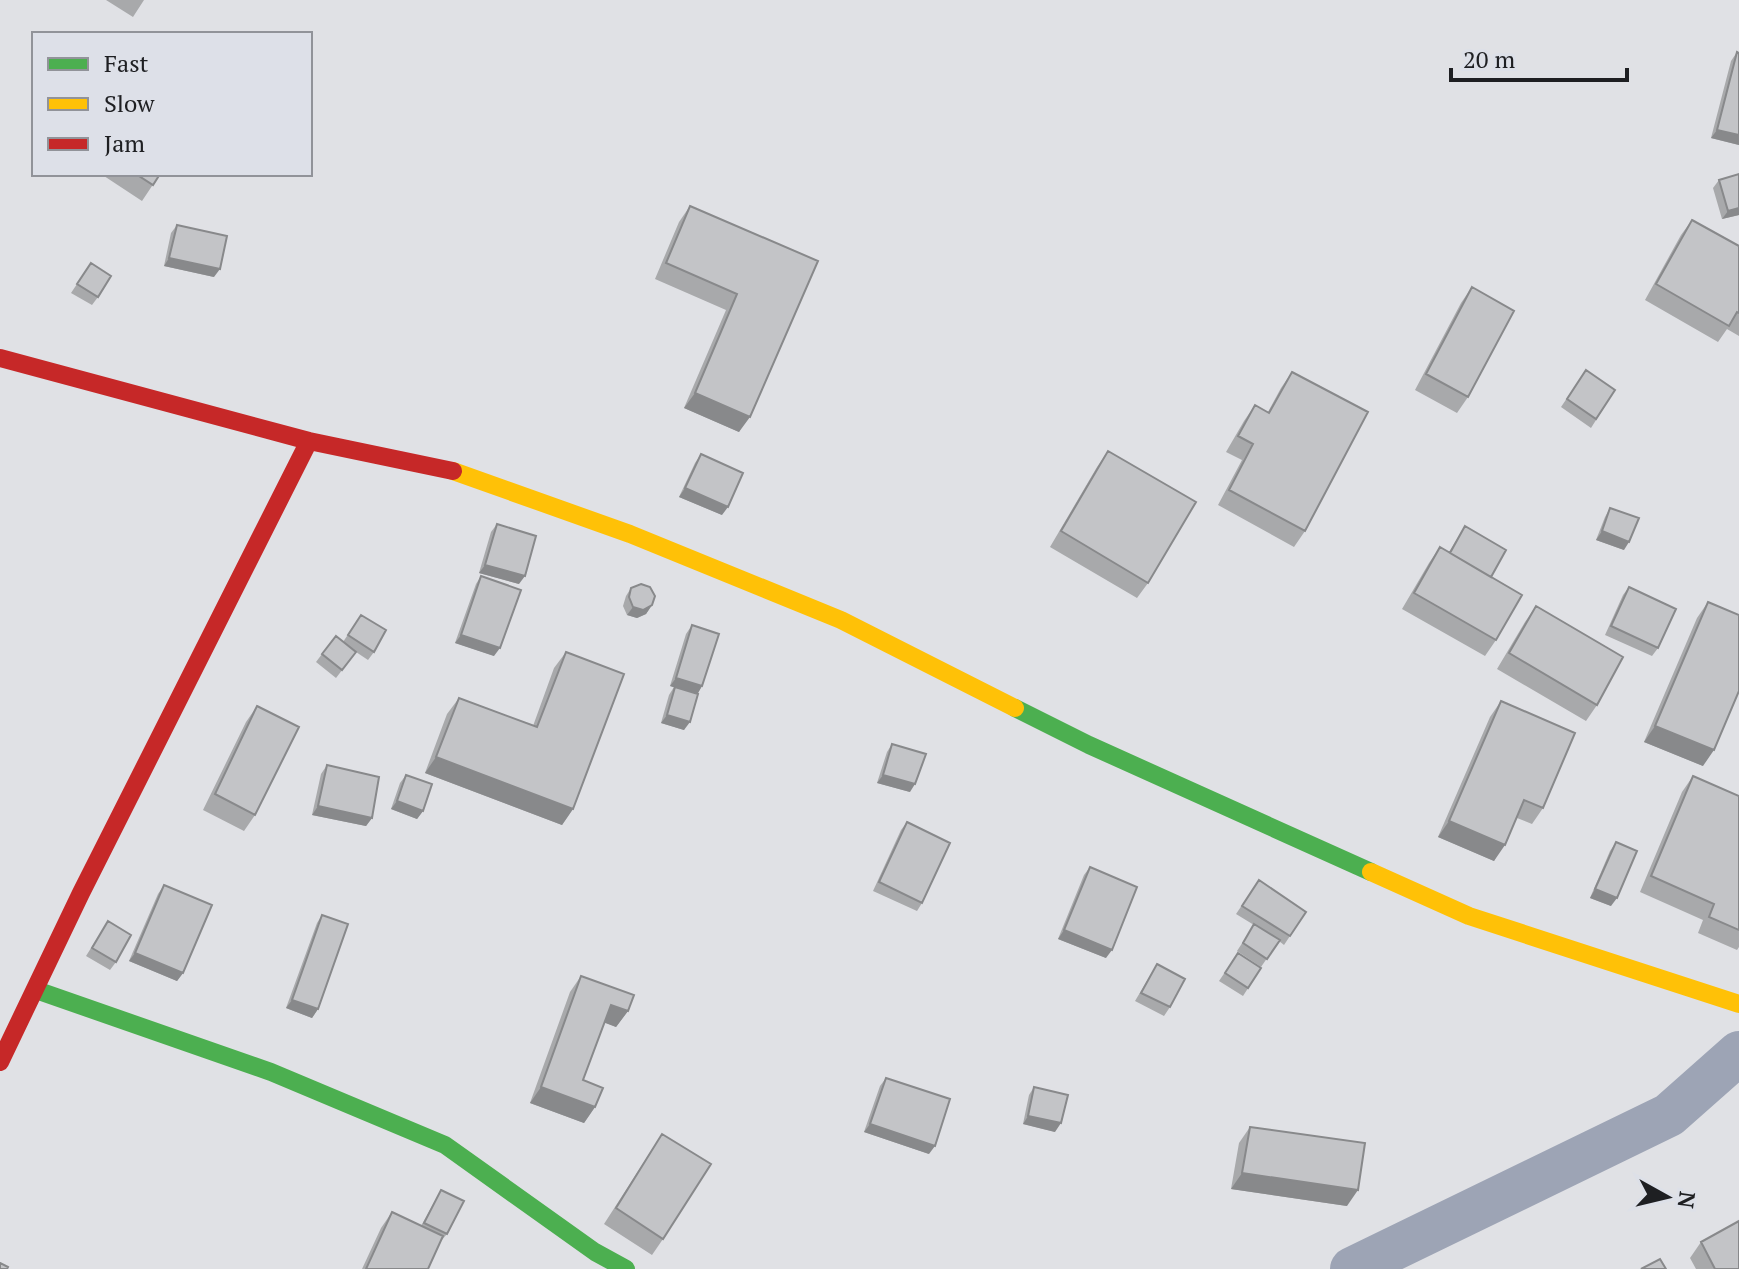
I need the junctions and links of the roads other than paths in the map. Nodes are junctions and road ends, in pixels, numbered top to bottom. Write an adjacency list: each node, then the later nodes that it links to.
1 (0, 358): 2 (street)
2 (309, 441): 3 (street); 4 (street)
3 (36, 990): 6 (street); 7 (street)
4 (1739, 1004)
5 (1739, 1053): 8 (street)
6 (0, 1062)
7 (626, 1269)
8 (1352, 1269)

